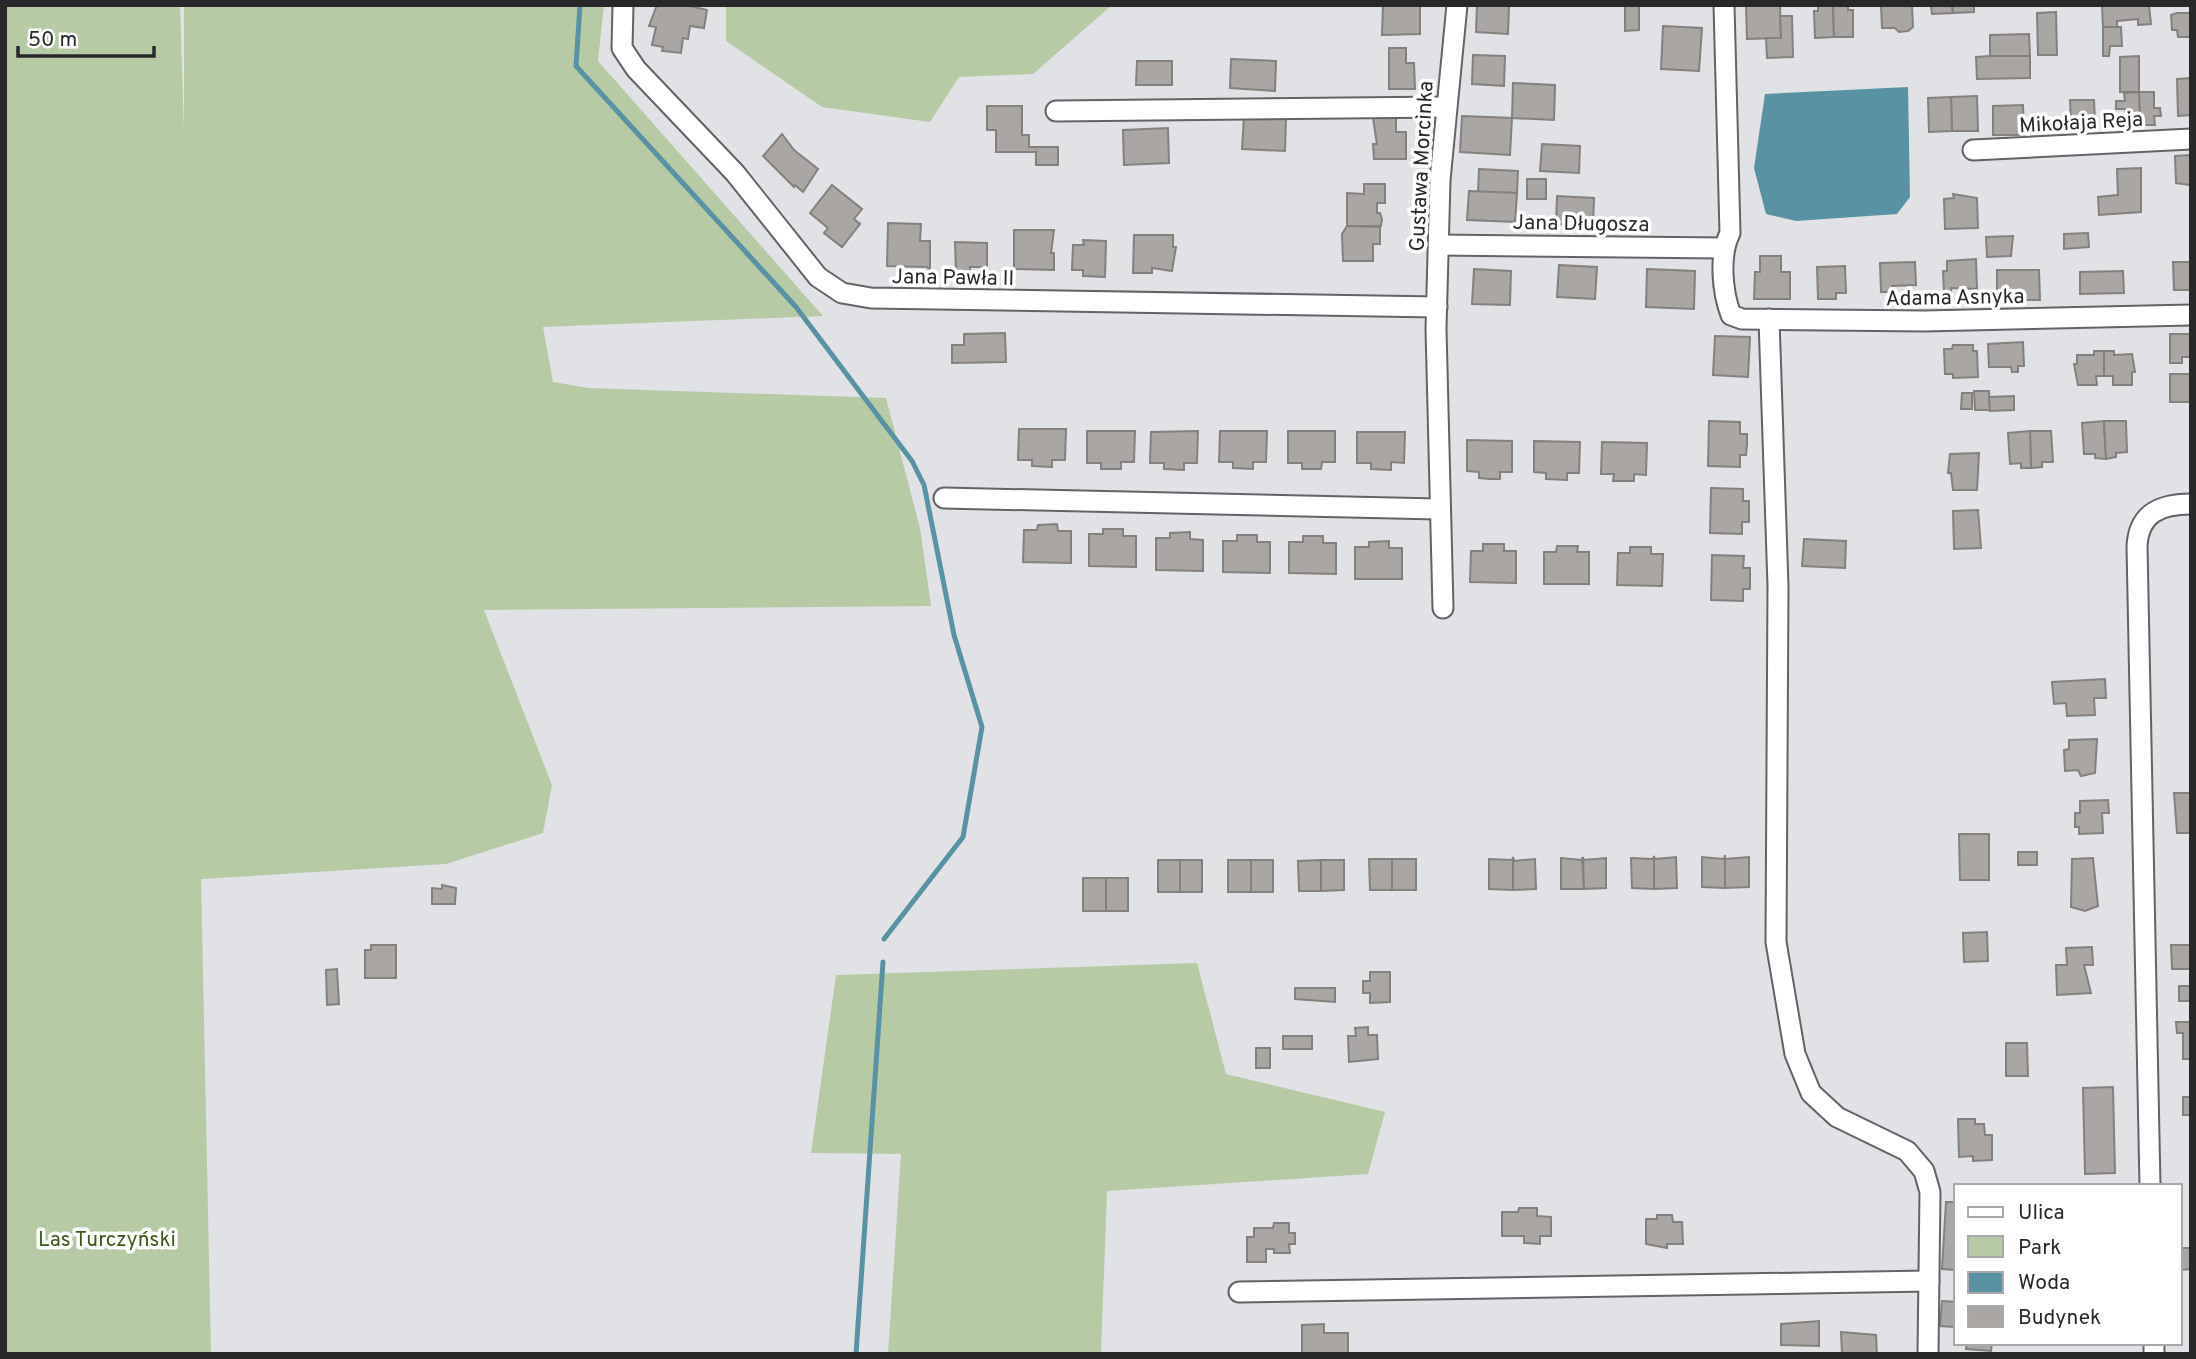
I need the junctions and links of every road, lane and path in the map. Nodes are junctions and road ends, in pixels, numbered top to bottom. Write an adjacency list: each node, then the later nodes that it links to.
1 (624, 5): 10 (street, Jana Pawła II)
2 (1457, 5): 4 (street, Gustawa Morcinka)
3 (1724, 5): 9 (street)
4 (1446, 107): 5 (street); 8 (street, Gustawa Morcinka)
5 (1056, 111)
6 (2191, 139): 7 (street, Mikołaja Reja)
7 (1973, 149)
8 (1438, 245): 9 (street, Jana Długosza); 10 (street, Gustawa Morcinka)
9 (1723, 248): 12 (street, Adama Asnyka)
10 (1437, 307): 15 (street, Gustawa Morcinka)
11 (2191, 314): 12 (street, Adama Asnyka)
12 (1769, 320): 18 (street)
13 (944, 498): 15 (street)
14 (2191, 504): 17 (street)
15 (1438, 509): 16 (street, Gustawa Morcinka)
16 (1443, 608)
17 (2150, 1184)
18 (1929, 1281): 19 (street); 20 (street)
19 (1239, 1292)
20 (1928, 1354)

